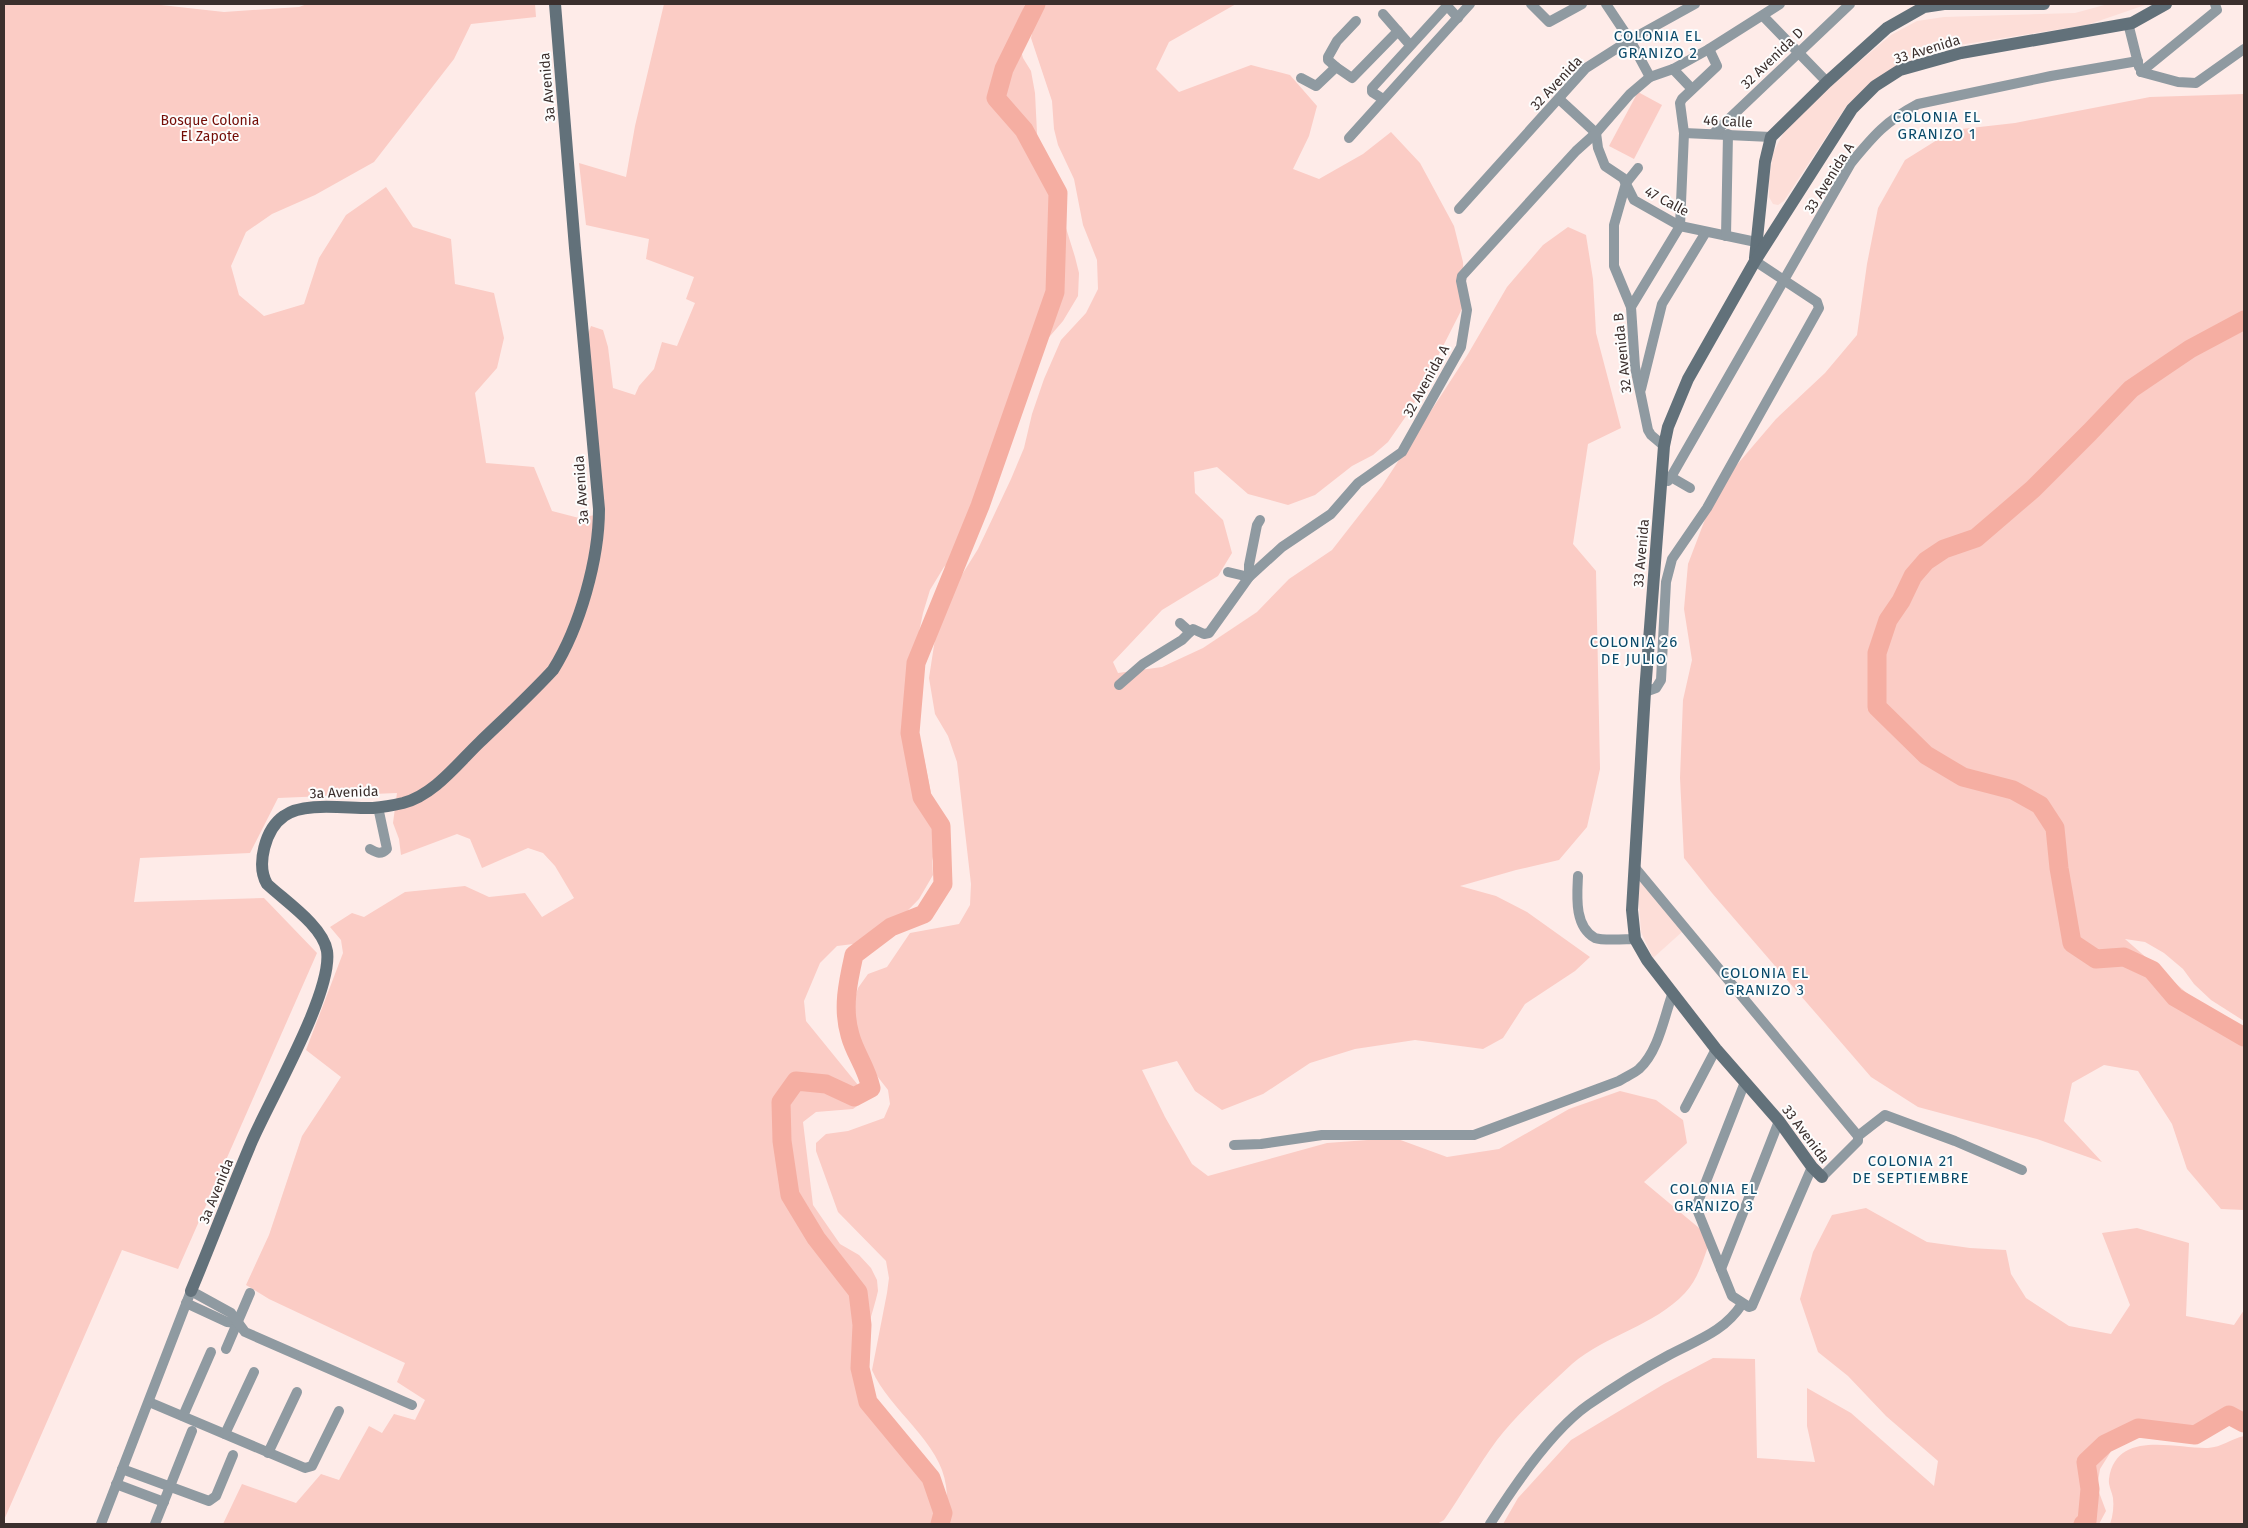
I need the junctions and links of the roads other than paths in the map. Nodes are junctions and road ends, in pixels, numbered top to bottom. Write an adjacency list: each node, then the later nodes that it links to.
1 (555, 4): 65 (street, 3a Avenida)
2 (1470, 4): 16 (street)
3 (1531, 4): 4 (street)
4 (1582, 4)
5 (1606, 4): 20 (street)
6 (1696, 4): 20 (street, 32 Avenida)
7 (1780, 4): 15 (street, 32 Avenida A)
8 (1850, 4): 23 (street, 32 Avenida D)
9 (1944, 4): 10 (street, 33 Avenida); 31 (street, 33 Avenida)
10 (1997, 4): 11 (street, 33 Avenida)
11 (2044, 4)
12 (2166, 4): 18 (street, 33 Avenida)
13 (2216, 4): 28 (street)
14 (1384, 14): 19 (street)
15 (1763, 16): 22 (street, 32 Avenida A); 23 (street)
16 (1458, 18): 21 (street); 34 (street)
17 (1356, 21): 26 (street)
18 (2128, 24): 25 (street); 47 (street, 33 Avenida)
19 (1398, 31): 21 (street); 26 (street)
20 (1630, 40): 29 (street); 33 (street, 32 Avenida)
21 (1410, 45): 34 (street)
22 (1709, 49): 27 (street, 32 Avenida A); 32 (street)
23 (1799, 51): 31 (street); 37 (street, 32 Avenida D)
24 (2243, 52): 28 (street)
25 (2138, 61): 28 (street); 51 (street, 33 Avenida A)
26 (1336, 67): 30 (street)
27 (1673, 69): 29 (street, 32 Avenida A); 32 (street)
28 (2141, 72)
29 (1650, 77): 35 (street, 32 Avenida A)
30 (1301, 78)
31 (1827, 82): 39 (street, 33 Avenida)
32 (1692, 89): 36 (street, 46 Calle)
33 (1559, 98): 35 (street); 43 (street, 32 Avenida)
34 (1383, 100): 40 (street)
35 (1596, 133): 42 (street, 47 Calle); 60 (street, 32 Avenida A)
36 (1684, 133): 37 (street, 46 Calle); 44 (street)
37 (1713, 134): 38 (street, 46 Calle)
38 (1728, 134): 39 (street, 46 Calle); 48 (street)
39 (1771, 137): 45 (street, 33 Avenida)
40 (1349, 138)
41 (1638, 168): 42 (street, 32 Avenida B)
42 (1626, 183): 44 (street, 47 Calle); 52 (street, 32 Avenida B)
43 (1459, 209)
44 (1680, 226): 46 (street, 47 Calle); 52 (street)
45 (1759, 226): 47 (street); 49 (street, 33 Avenida)
46 (1706, 232): 48 (street, 47 Calle); 53 (street)
47 (1772, 232): 50 (street, 33 Avenida)
48 (1726, 236): 49 (street, 47 Calle)
49 (1756, 242): 50 (street, 33 Avenida)
50 (1755, 261): 51 (street); 54 (street, 33 Avenida)
51 (1784, 282): 55 (street, 33 Avenida A); 64 (street)
52 (1631, 307): 53 (street, 32 Avenida B)
53 (1640, 394): 54 (street, 32 Avenida B)
54 (1664, 446): 57 (street, 33 Avenida)
55 (1671, 477): 56 (street); 57 (street, 33 Avenida A)
56 (1690, 488)
57 (1661, 491): 64 (street, 33 Avenida)
58 (1260, 520): 60 (street)
59 (1228, 572): 60 (street)
60 (1249, 577): 62 (street, 32 Avenida A)
61 (1180, 623): 62 (street)
62 (1190, 632): 63 (street)
63 (1119, 685)
64 (1645, 692): 67 (street, 33 Avenida)
65 (378, 808): 66 (street); 82 (street, 3a Avenida)
66 (370, 849)
67 (1636, 869): 69 (street, 33 Avenida); 75 (street)
68 (1578, 876): 69 (street)
69 (1635, 939): 70 (street, 33 Avenida)
70 (1672, 995): 71 (street, 33 Avenida); 76 (street)
71 (1716, 1049): 72 (street, 33 Avenida); 73 (street)
72 (1745, 1082): 74 (street, 33 Avenida); 80 (street)
73 (1685, 1108)
74 (1779, 1121): 77 (street, 33 Avenida); 80 (street)
75 (1858, 1136): 78 (street, 33 Avenida); 79 (street, 33 Avenida)
76 (1234, 1145)
77 (1812, 1167): 79 (street, 33 Avenida); 83 (street)
78 (2022, 1170)
79 (1822, 1177)
80 (1721, 1269): 83 (street)
81 (250, 1293): 84 (street)
82 (189, 1297): 84 (street); 89 (street, 3a Avenida)
83 (1742, 1304): 102 (street)
84 (237, 1323): 85 (street); 90 (street)
85 (226, 1348)
86 (210, 1352): 92 (street)
87 (254, 1372): 94 (street)
88 (297, 1392): 95 (street)
89 (149, 1402): 92 (street); 97 (street, 3a Avenida)
90 (412, 1405)
91 (339, 1411): 95 (street)
92 (183, 1416): 94 (street)
93 (192, 1431): 99 (street)
94 (225, 1434): 95 (street)
95 (268, 1454)
96 (233, 1455): 99 (street)
97 (122, 1469): 98 (street, 3a Avenida); 99 (street)
98 (117, 1482): 99 (street); 100 (street, 3a Avenida)
99 (166, 1495): 101 (street)
100 (101, 1524)
101 (155, 1524)
102 (1490, 1524)

